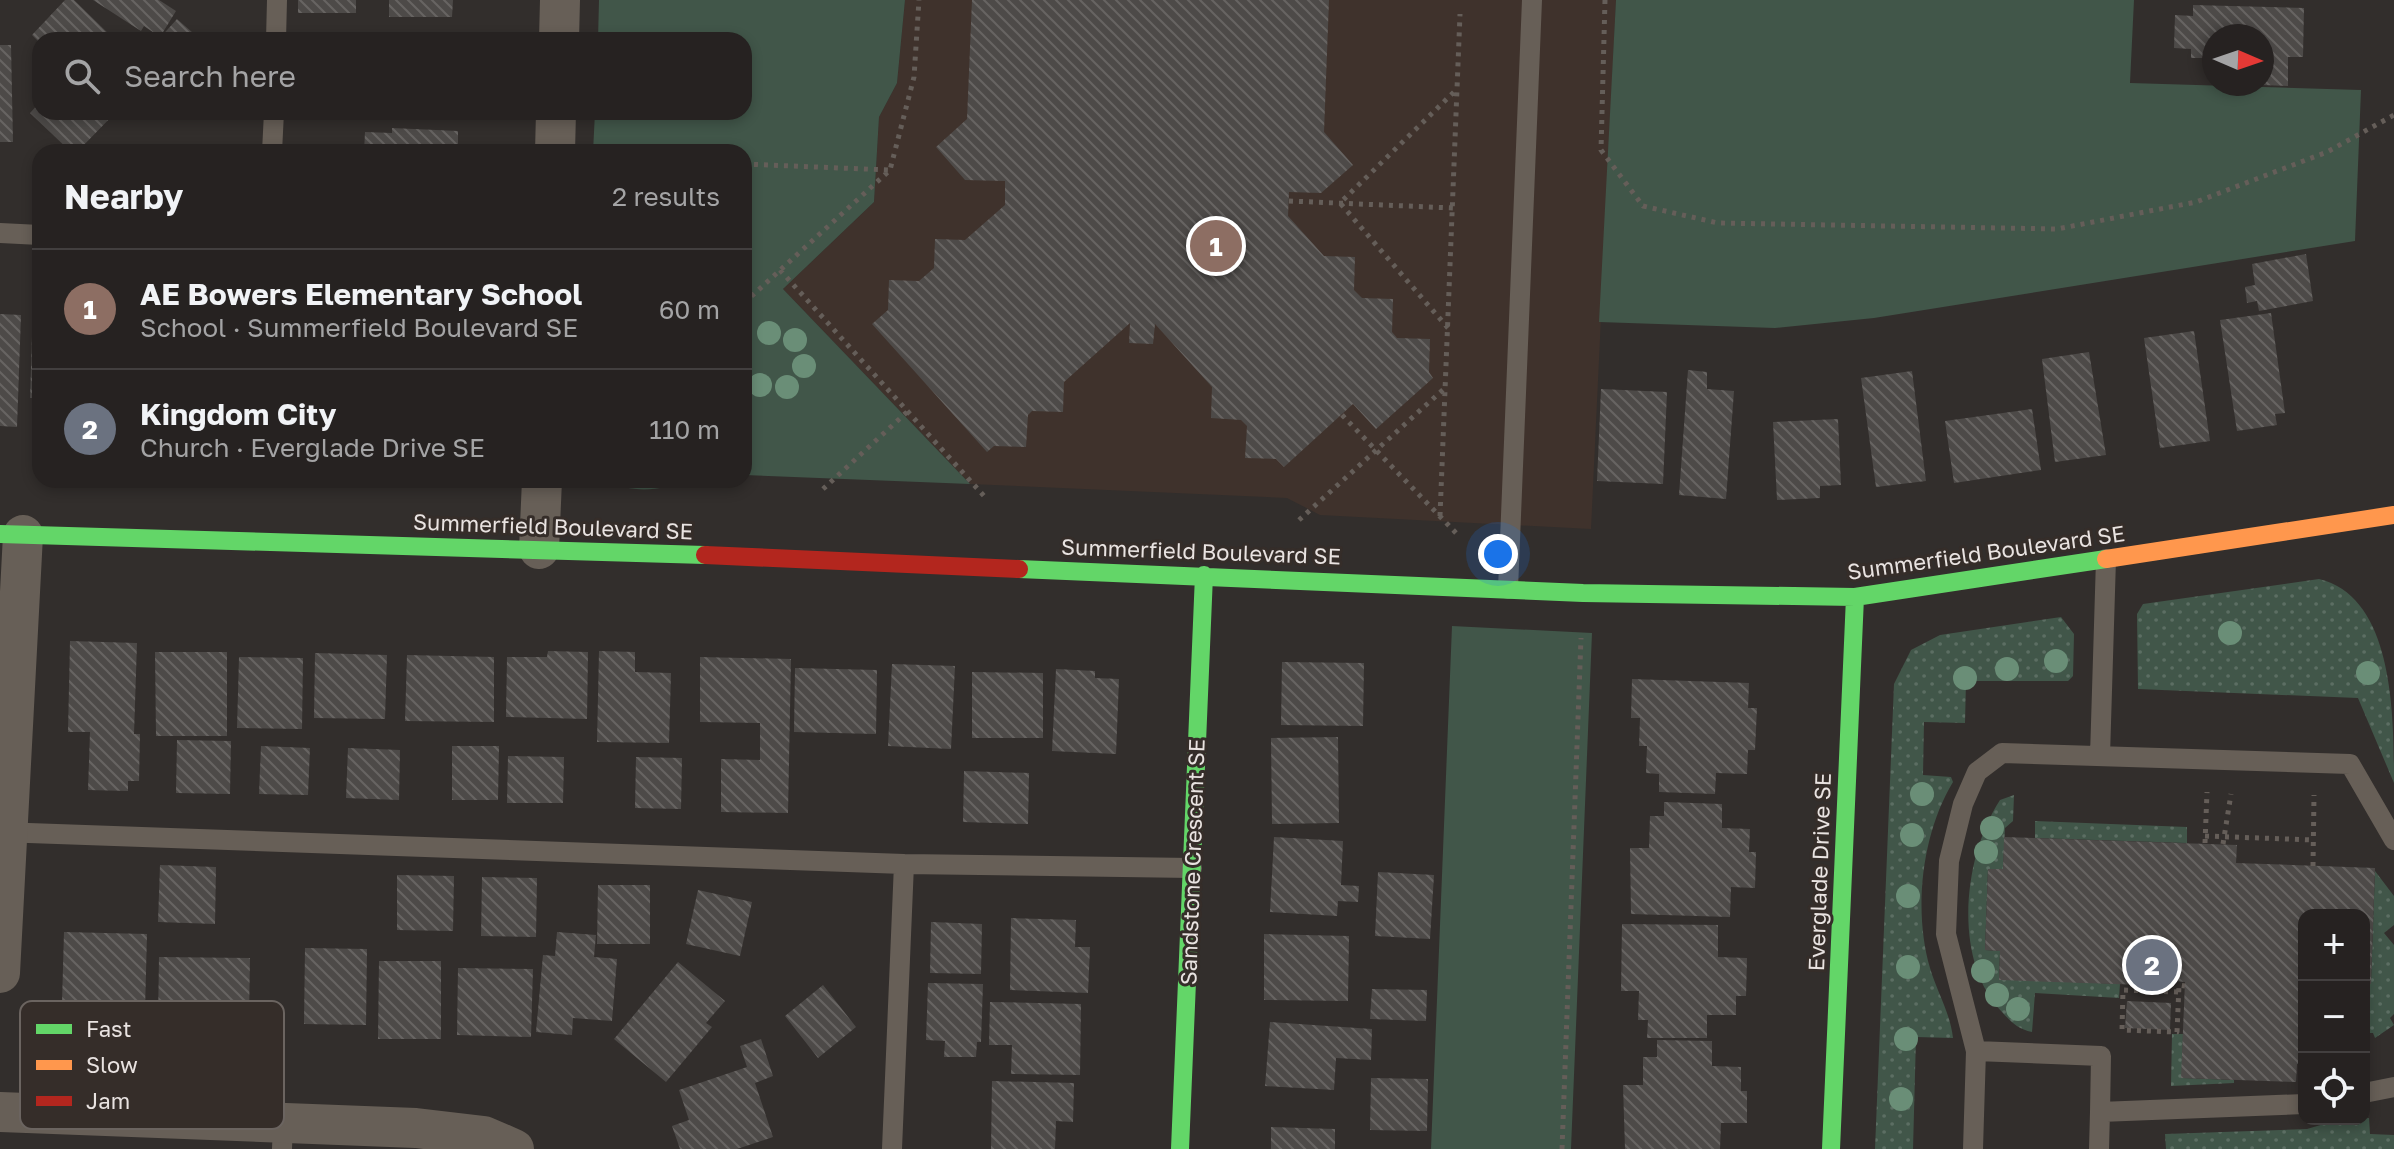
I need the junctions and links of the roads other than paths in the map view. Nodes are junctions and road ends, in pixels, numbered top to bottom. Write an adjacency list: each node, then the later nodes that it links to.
1 (277, 0): 4 (lane)
2 (560, 0): 5 (street)
3 (1532, 0): 18 (lane)
4 (276, 32)
5 (559, 32)
6 (274, 120): 8 (lane)
7 (556, 120): 9 (street)
8 (272, 144)
9 (555, 144)
10 (0, 233): 11 (lane)
11 (32, 235)
12 (542, 488): 15 (street)
13 (2394, 515): 16 (street, Summerfield Boulevard SE)
14 (12, 534): 15 (street, Summerfield Boulevard SE); 21 (street)
15 (539, 549): 17 (street, Summerfield Boulevard SE)
16 (2106, 559): 19 (street, Summerfield Boulevard SE); 20 (lane)
17 (1204, 575): 18 (street, Summerfield Boulevard SE); 24 (street, Sandstone Crescent SE)
18 (1508, 589): 19 (street, Summerfield Boulevard SE)
19 (1855, 597): 38 (street, Everglade Drive SE)
20 (2100, 756): 22 (lane); 26 (lane)
21 (4, 832): 23 (lane); 25 (street)
22 (2394, 840)
23 (904, 864): 24 (lane); 36 (lane)
24 (1192, 868): 37 (street, Sandstone Crescent SE)
25 (0, 973)
26 (1976, 1051): 31 (lane); 39 (lane)
27 (2394, 1087): 28 (lane)
28 (2370, 1092)
29 (2298, 1104): 31 (lane)
30 (0, 1112): 32 (street)
31 (2100, 1112): 40 (lane)
32 (20, 1114)
33 (200, 1129): 34 (street)
34 (282, 1136): 35 (street)
35 (514, 1149)
36 (892, 1149)
37 (1180, 1149)
38 (1831, 1149)
39 (1973, 1149)
40 (2099, 1149)

